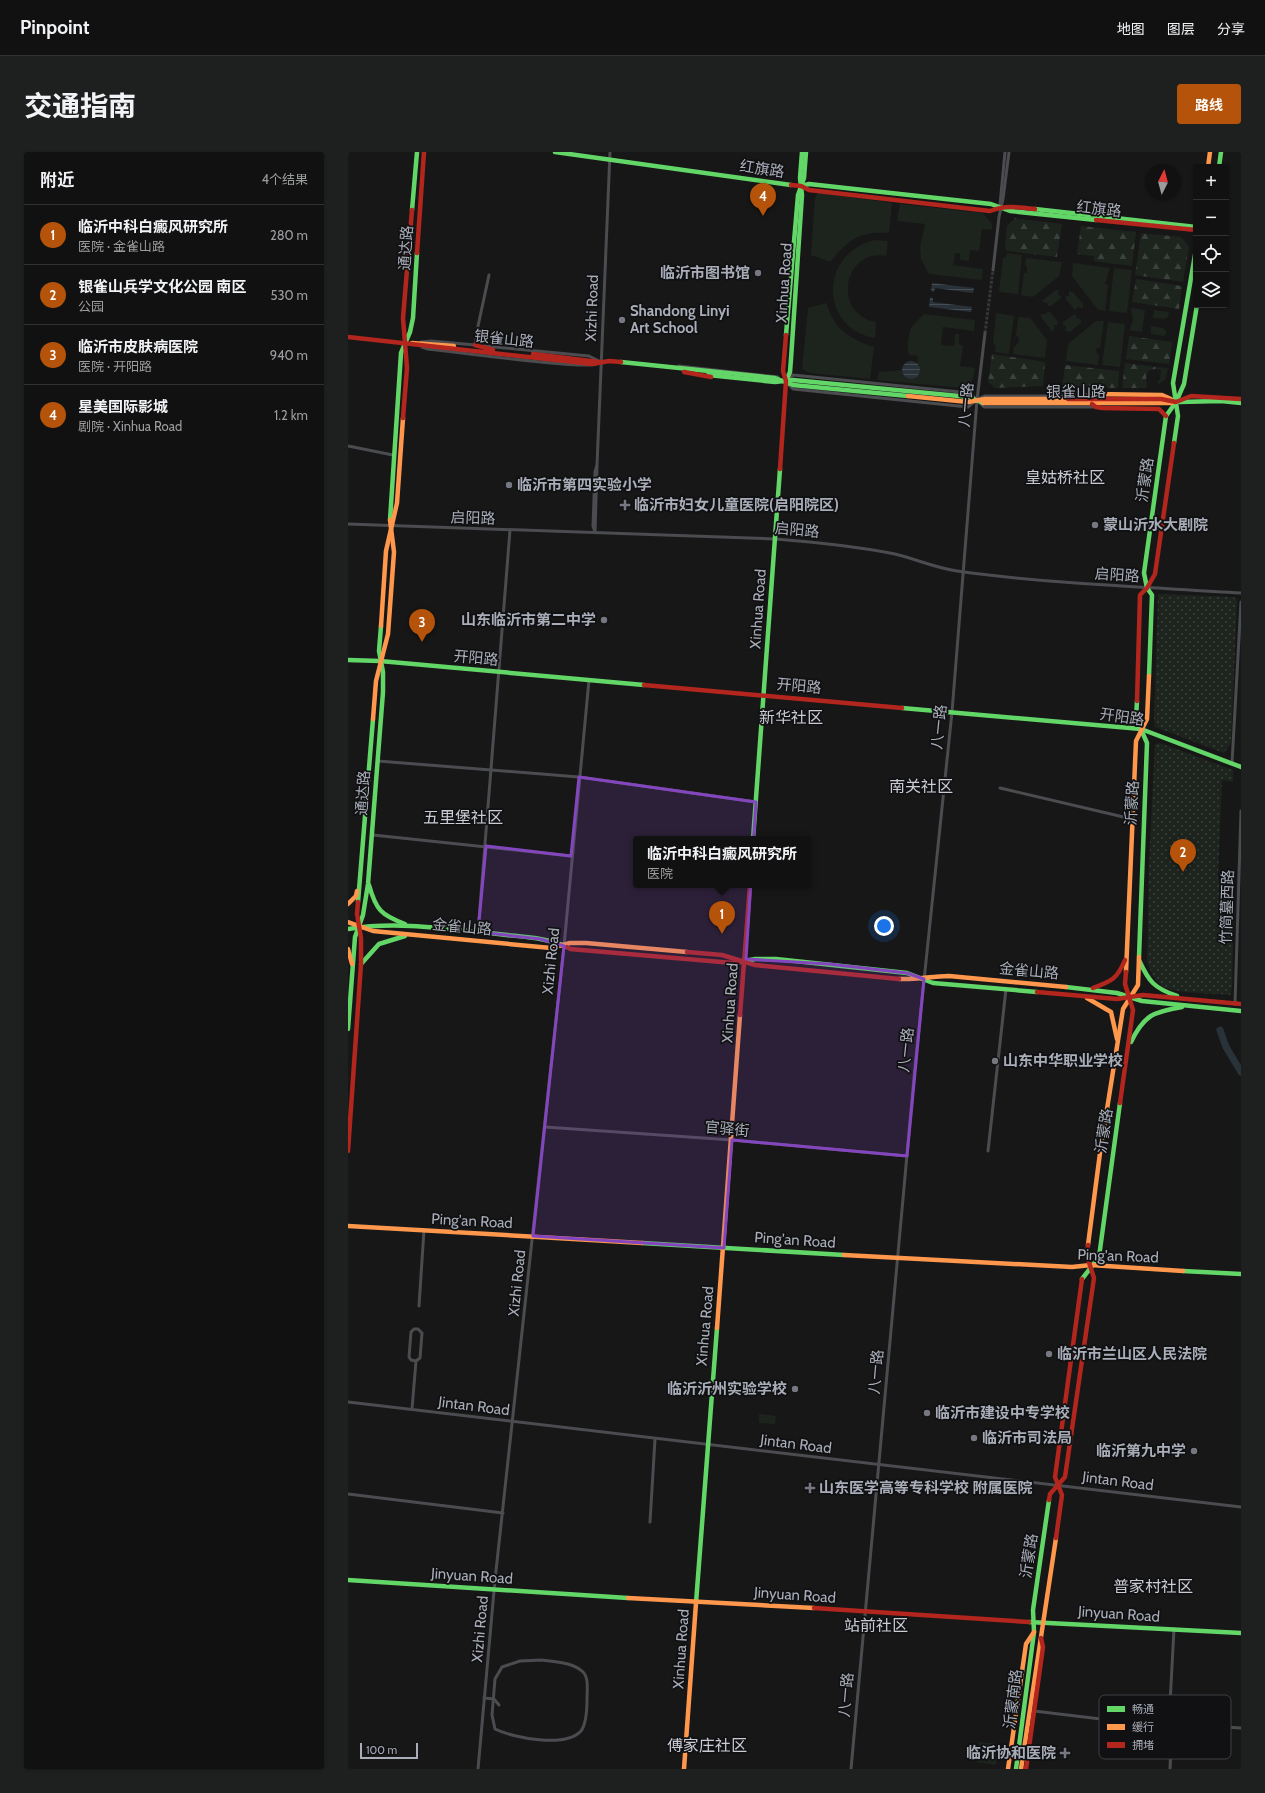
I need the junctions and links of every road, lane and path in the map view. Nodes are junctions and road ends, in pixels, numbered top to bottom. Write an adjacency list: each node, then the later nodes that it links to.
1 (417, 152): 23 (main road, 通达路)
2 (424, 152): 23 (main road, 通达路)
3 (555, 152): 11 (main road, 红旗路)
4 (610, 152): 11 (street, Xizhi Road)
5 (802, 152): 14 (main road, Xinhua Road)
6 (806, 152): 14 (main road, Xinhua Road)
7 (1005, 152): 15 (street)
8 (1009, 152): 15 (street)
9 (1210, 152): 12 (main road)
10 (1221, 152): 13 (main road)
11 (609, 160): 14 (main road, 红旗路); 28 (street, Xizhi Road)
12 (1208, 164)
13 (1219, 164)
14 (801, 186): 15 (main road, 红旗路); 29 (main road, Xinhua Road)
15 (1000, 207): 16 (main road, 红旗路); 18 (street)
16 (1193, 229)
17 (1193, 266): 34 (main road, 沂蒙路)
18 (993, 270)
19 (489, 275): 25 (street)
20 (1197, 308): 34 (main road, 沂蒙路)
21 (985, 333): 32 (street, 八一路)
22 (348, 337): 23 (main road, 银雀山路)
23 (404, 344): 24 (main road, 银雀山路); 40 (main road, 通达路); 42 (main road, 通达路)
24 (419, 344): 25 (street); 26 (main road, 银雀山路); 27 (street)
25 (475, 345): 26 (main road); 28 (street)
26 (494, 352): 27 (main road); 28 (main road, 银雀山路)
27 (484, 356): 28 (street)
28 (601, 362): 29 (main road, 银雀山路); 29 (main road, 银雀山路); 44 (street, Xizhi Road)
29 (786, 381): 32 (main road, 银雀山路); 32 (street); 45 (main road, Xinhua Road)
30 (1094, 394): 32 (street); 33 (main road); 34 (main road)
31 (1241, 399): 34 (main road, 银雀山路)
32 (977, 400): 33 (main road, 银雀山路); 36 (main road, 银雀山路); 37 (street); 46 (street, 八一路)
33 (1074, 400): 34 (main road, 银雀山路)
34 (1176, 402): 35 (main road, 银雀山路); 36 (main road, 银雀山路); 38 (main road, 沂蒙路); 47 (main road, 沂蒙路)
35 (1241, 403)
36 (1092, 404): 37 (main road)
37 (1096, 408): 38 (main road)
38 (1166, 416): 47 (main road, 沂蒙路)
39 (348, 446): 40 (street)
40 (394, 455): 42 (main road, 通达路)
41 (348, 524): 42 (street, 启阳路)
42 (392, 527): 43 (street, 启阳路); 51 (main road, 通达路); 51 (main road, 通达路)
43 (510, 530): 44 (street, 启阳路); 52 (street)
44 (595, 532): 45 (street, 启阳路)
45 (775, 539): 46 (street, 启阳路); 54 (main road, Xinhua Road)
46 (963, 572): 47 (street, 启阳路); 55 (street, 八一路)
47 (1147, 588): 48 (street, 启阳路); 56 (main road, 沂蒙路); 56 (main road, 沂蒙路)
48 (1241, 593)
49 (1241, 602): 58 (street)
50 (348, 660): 51 (main road, 开阳路)
51 (380, 661): 52 (main road, 开阳路); 57 (main road, 通达路); 70 (main road, 通达路)
52 (500, 672): 53 (main road, 开阳路); 60 (street)
53 (589, 680): 54 (main road, 开阳路); 61 (street, Xizhi Road)
54 (764, 694): 55 (main road, 开阳路); 63 (main road, Xinhua Road)
55 (952, 712): 56 (main road, 开阳路); 87 (street, 八一路)
56 (1141, 729): 58 (main road, 开阳路); 65 (main road, 沂蒙路); 83 (main road, 沂蒙路)
57 (378, 761): 60 (street); 66 (main road, 通达路)
58 (1232, 763): 59 (main road, 开阳路)
59 (1241, 767)
60 (492, 770): 61 (street); 68 (street)
61 (579, 777): 63 (street); 69 (street, Xizhi Road)
62 (1000, 788): 65 (street)
63 (756, 802): 67 (main road, Xinhua Road)
64 (1241, 811): 93 (street, 竹简墓西路)
65 (1132, 819): 82 (main road, 沂蒙路)
66 (373, 835): 68 (street); 71 (main road, 通达路)
67 (753, 836)
68 (486, 846): 69 (street); 78 (street)
69 (572, 856): 80 (street, Xizhi Road)
70 (360, 881): 73 (main road); 75 (main road, 通达路)
71 (368, 884): 75 (main road, 通达路); 76 (main road)
72 (750, 888): 84 (main road, Xinhua Road)
73 (348, 904)
74 (348, 922): 75 (main road, 金雀山路)
75 (360, 926): 76 (main road, 金雀山路); 77 (main road, 金雀山路); 79 (main road, 金雀山路); 85 (main road, 通达路); 86 (main road, 通达路)
76 (410, 926): 78 (main road, 金雀山路)
77 (348, 929)
78 (478, 932): 80 (main road, 金雀山路)
79 (412, 935): 80 (main road, 金雀山路); 85 (main road)
80 (564, 946): 84 (main road, 金雀山路); 84 (main road, 金雀山路); 100 (street, Xizhi Road)
81 (348, 949): 86 (main road)
82 (1127, 955): 88 (main road); 91 (main road, 沂蒙路)
83 (1138, 959): 91 (main road, 沂蒙路); 92 (main road)
84 (746, 962): 87 (main road, 金雀山路); 87 (main road, 金雀山路); 101 (main road, Xinhua Road)
85 (361, 964): 102 (main road, 通达路)
86 (353, 968): 97 (main road, 通达路)
87 (924, 979): 88 (main road, 金雀山路); 89 (main road, 金雀山路); 104 (street, 八一路)
88 (1091, 989): 91 (main road, 金雀山路)
89 (1006, 990): 90 (main road, 金雀山路); 103 (street)
90 (1085, 996): 91 (main road, 金雀山路); 98 (main road)
91 (1130, 997): 92 (main road, 金雀山路); 95 (main road, 金雀山路); 98 (main road, 沂蒙路); 99 (main road, 沂蒙路)
92 (1190, 1000): 93 (main road, 金雀山路)
93 (1235, 1004): 94 (main road, 金雀山路)
94 (1241, 1004)
95 (1191, 1006): 96 (main road, 金雀山路); 99 (main road)
96 (1241, 1011)
97 (348, 1029)
98 (1117, 1043): 110 (main road, 沂蒙路)
99 (1129, 1047): 110 (main road, 沂蒙路)
100 (545, 1127): 101 (street, 官驿街); 107 (street, Xizhi Road)
101 (732, 1140): 104 (street, 官驿街); 108 (main road, Xinhua Road)
102 (348, 1151)
103 (988, 1151)
104 (907, 1156): 109 (street, 八一路)
105 (348, 1226): 106 (main road, Ping'an Road)
106 (424, 1230): 107 (main road, Ping'an Road); 112 (street)
107 (533, 1236): 108 (main road, Ping'an Road); 116 (street, Xizhi Road)
108 (724, 1248): 109 (main road, Ping'an Road); 118 (main road, Xinhua Road)
109 (898, 1258): 110 (main road, Ping'an Road); 119 (street, 八一路)
110 (1091, 1265): 111 (main road, Ping'an Road); 120 (main road, 沂蒙路); 120 (main road, 沂蒙路)
111 (1241, 1274)
112 (419, 1306)
113 (416, 1361): 113 (street); 115 (street)
114 (348, 1402): 115 (street, Jintan Road)
115 (412, 1410): 116 (street, Jintan Road)
116 (512, 1422): 117 (street, Jintan Road); 123 (street, Xizhi Road)
117 (655, 1439): 118 (street, Jintan Road); 124 (street)
118 (707, 1445): 119 (street, Jintan Road); 127 (main road, Xinhua Road)
119 (878, 1465): 120 (street, Jintan Road); 128 (street, 八一路)
120 (1058, 1487): 122 (street, Jintan Road); 129 (main road, 沂蒙路); 130 (main road, 沂蒙路)
121 (348, 1494): 123 (street)
122 (1241, 1507)
123 (503, 1513): 126 (street, Xizhi Road)
124 (650, 1522)
125 (348, 1580): 126 (main road, Jinyuan Road)
126 (495, 1590): 127 (main road, Jinyuan Road); 136 (street, Xizhi Road)
127 (697, 1602): 128 (main road, Jinyuan Road); 144 (main road, Xinhua Road)
128 (865, 1611): 129 (main road, Jinyuan Road); 145 (street, 八一路)
129 (1032, 1621): 130 (main road, Jinyuan Road); 132 (main road, 沂蒙路)
130 (1042, 1621): 131 (main road, Jinyuan Road); 133 (main road, 沂蒙路)
131 (1174, 1629): 134 (main road, Jinyuan Road); 135 (street)
132 (1034, 1632): 146 (main road); 147 (main road, 沂蒙南路)
133 (1040, 1632): 139 (main road); 148 (main road, 沂蒙南路)
134 (1241, 1633)
135 (1171, 1695)
136 (484, 1698): 137 (street); 143 (street, Xizhi Road)
137 (494, 1699): 137 (street); 138 (street)
138 (499, 1705)
139 (1034, 1711): 140 (street); 149 (main road)
140 (1099, 1719)
141 (1231, 1727): 142 (street)
142 (1241, 1728)
143 (478, 1769)
144 (684, 1769)
145 (851, 1769)
146 (1008, 1769)
147 (1016, 1769)
148 (1021, 1769)
149 (1026, 1769)

